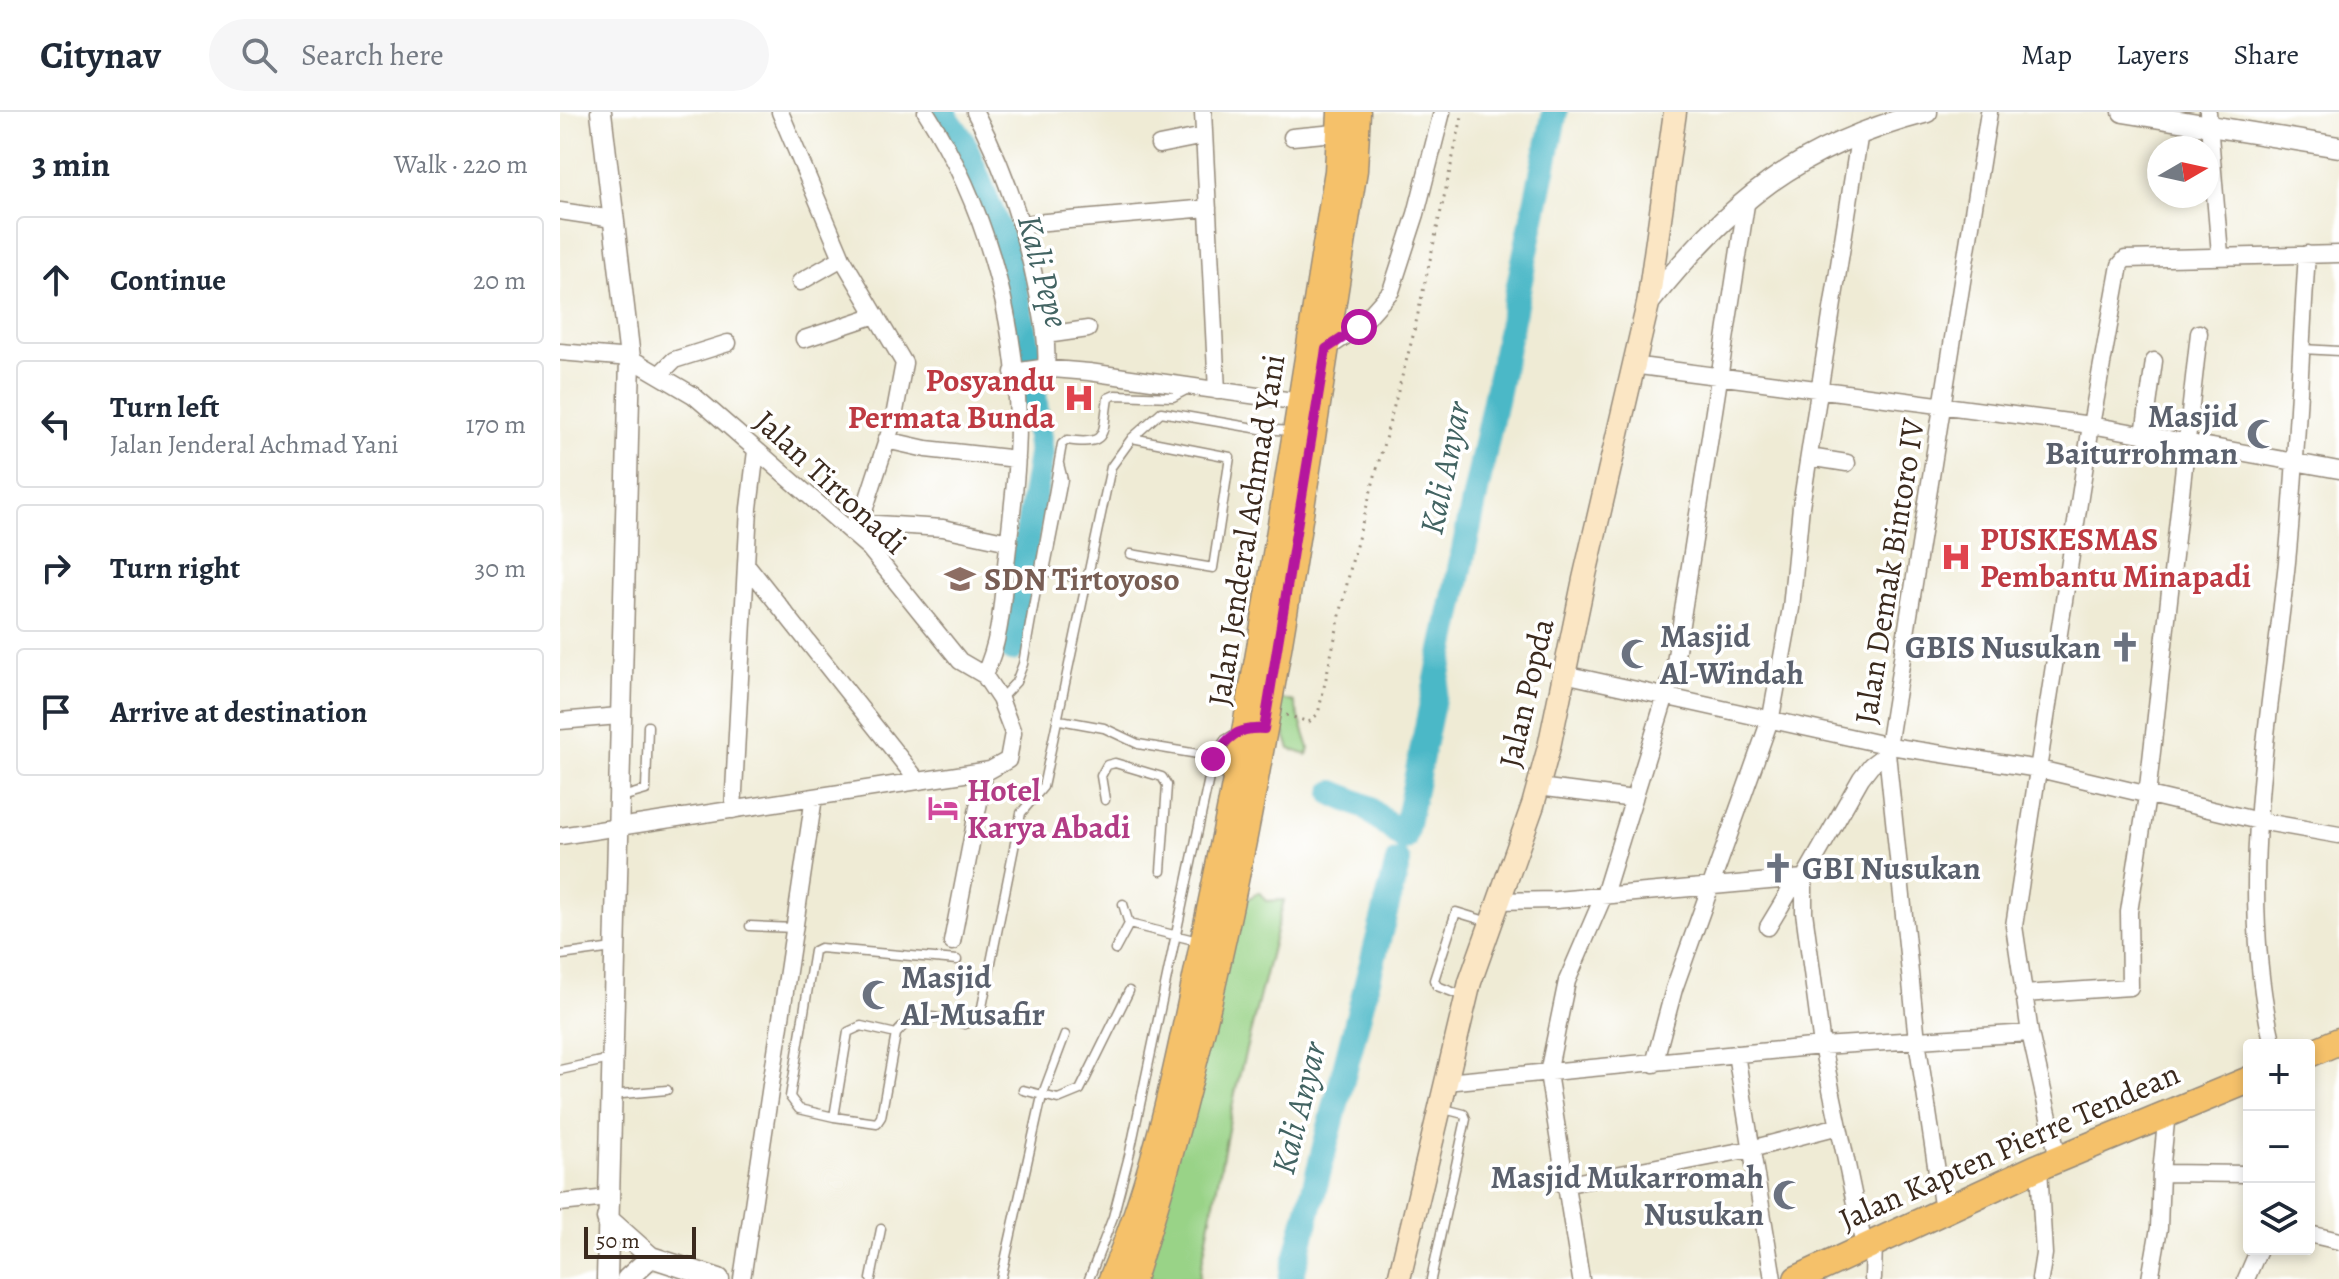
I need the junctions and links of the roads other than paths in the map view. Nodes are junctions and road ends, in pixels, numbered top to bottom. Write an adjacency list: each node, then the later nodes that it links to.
1 (601, 112): 22 (street)
2 (780, 112): 27 (street)
3 (926, 112): 43 (street)
4 (975, 112): 23 (street)
5 (1203, 112): 15 (street)
6 (1442, 112): 36 (street)
7 (1675, 112): 29 (main road, Jalan Popda)
8 (1927, 112): 11 (street)
9 (1989, 112): 50 (street, Jalan Demak Bintoro IV)
10 (2123, 112): 12 (street)
11 (1883, 118): 14 (street)
12 (2208, 119): 18 (street); 24 (street)
13 (1349, 122): 16 (street); 36 (main road, Jalan Jenderal Achmad Yani); 49 (main road, Jalan Jenderal Achmad Yani)
14 (1860, 132): 19 (street); 48 (street)
15 (1204, 136): 17 (street); 20 (street)
16 (1292, 137)
17 (1159, 145)
18 (2339, 147)
19 (1747, 198): 29 (street); 45 (street)
20 (1208, 208): 23 (street); 47 (street)
21 (560, 211): 22 (street)
22 (613, 219): 40 (street)
23 (1023, 224): 33 (street)
24 (2220, 254): 25 (street); 51 (street)
25 (2307, 254): 26 (street); 37 (street)
26 (2339, 254)
27 (842, 258): 28 (street); 30 (street)
28 (800, 282)
29 (1648, 304): 42 (main road, Jalan Popda)
30 (876, 315): 34 (street); 55 (street)
31 (1088, 329): 33 (street)
32 (2199, 333): 56 (street)
33 (1046, 335): 43 (street)
34 (804, 339)
35 (728, 343): 44 (street)
36 (1326, 349): 68 (main road, Jalan Jenderal Achmad Yani)
37 (2301, 349): 38 (lane); 60 (street)
38 (2339, 351)
39 (560, 352): 40 (street)
40 (630, 358): 44 (street, Jalan Tirtonadi); 74 (street)
41 (2154, 361): 53 (street)
42 (1632, 365): 45 (street); 70 (main road, Jalan Popda)
43 (1032, 369): 46 (street); 59 (street)
44 (659, 375): 57 (street, Jalan Tirtonadi)
45 (1718, 377): 48 (street); 72 (street)
46 (1190, 387): 47 (street); 61 (lane)
47 (1217, 391): 49 (street)
48 (1820, 391): 50 (street); 58 (street)
49 (1300, 402): 52 (main road, Jalan Jenderal Achmad Yani)
50 (1943, 404): 51 (street); 80 (street, Jalan Demak Bintoro IV)
51 (2091, 425): 53 (street); 82 (street)
52 (1295, 430): 54 (lane); 68 (main road, Jalan Jenderal Achmad Yani)
53 (2144, 435): 56 (street)
54 (1132, 438): 66 (lane); 69 (lane)
55 (886, 440): 59 (street); 64 (street)
56 (2185, 443): 60 (street); 86 (street)
57 (756, 451): 64 (street, Jalan Tirtonadi); 67 (street)
58 (1809, 457): 62 (street); 75 (street)
59 (1017, 459): 65 (street)
60 (2294, 460): 63 (street); 92 (street)
61 (1059, 463): 69 (lane); 73 (lane)
62 (1847, 463)
63 (2339, 470)
64 (855, 527): 65 (street); 71 (street, Jalan Tirtonadi)
65 (1009, 542): 71 (street)
66 (1131, 554)
67 (747, 565): 84 (street); 91 (street)
68 (1279, 580): 78 (main road, Jalan Jenderal Achmad Yani)
69 (1090, 581): 76 (lane)
70 (1564, 674): 72 (street); 85 (main road, Jalan Popda)
71 (984, 675): 73 (street, Jalan Tirtonadi)
72 (1666, 695): 75 (street); 89 (street)
73 (1000, 699): 83 (street, Jalan Tirtonadi)
74 (619, 716): 77 (street); 88 (street)
75 (1771, 717): 80 (street); 98 (street)
76 (1060, 720): 81 (lane); 118 (lane)
77 (560, 721)
78 (1259, 722): 107 (lane); 109 (main road, Jalan Jenderal Achmad Yani); 162 (main road, Jalan Jenderal Achmad Yani)
79 (648, 726): 88 (lane)
80 (1889, 749): 82 (street); 97 (street); 121 (street, Jalan Demak Bintoro IV)
81 (1204, 755)
82 (2039, 769): 86 (street); 115 (street)
83 (985, 771): 84 (street); 108 (street)
84 (918, 781): 87 (street)
85 (1538, 787): 89 (street); 100 (main road, Jalan Popda)
86 (2147, 796): 92 (street); 115 (street)
87 (814, 797): 91 (street); 106 (street)
88 (617, 798): 93 (street)
89 (1634, 799): 99 (street)
90 (1105, 800): 96 (lane)
91 (733, 810): 93 (street)
92 (2259, 821): 94 (street); 120 (street)
93 (616, 828): 95 (street); 110 (street)
94 (2339, 835)
95 (560, 836)
96 (1161, 871)
97 (1801, 878): 98 (street); 105 (street); 123 (street)
98 (1711, 885): 99 (street); 127 (street)
99 (1604, 895): 100 (street); 129 (street)
100 (1498, 901): 102 (main road, Jalan Popda)
101 (1123, 904): 103 (lane)
102 (1489, 923): 116 (main road, Jalan Popda); 116 (lane)
103 (1129, 924): 107 (lane); 111 (lane)
104 (750, 926): 106 (lane)
105 (1768, 927)
106 (794, 928): 157 (street)
107 (1176, 937): 109 (lane); 160 (lane)
108 (952, 942)
109 (1203, 942): 161 (main road, Jalan Jenderal Achmad Yani)
110 (613, 948): 112 (lane); 126 (street)
111 (1115, 950)
112 (561, 955)
113 (957, 960): 138 (lane)
114 (1129, 991): 135 (lane)
115 (2023, 994): 117 (street)
116 (1467, 997): 130 (main road, Jalan Popda)
117 (2030, 1033): 121 (street); 141 (street)
118 (896, 1034): 138 (lane); 138 (lane)
119 (1065, 1035): 135 (lane)
120 (2272, 1039)
121 (1917, 1040): 123 (street); 147 (street, Jalan Demak Bintoro IV)
122 (2339, 1041): 124 (highway)
123 (1822, 1046): 125 (street); 139 (street)
124 (2315, 1051)
125 (1736, 1054): 127 (street); 140 (street)
126 (611, 1059): 128 (lane); 134 (street)
127 (1654, 1064): 129 (street)
128 (560, 1070)
129 (1548, 1073): 130 (street); 144 (street)
130 (1446, 1082): 136 (main road, Jalan Popda)
131 (2243, 1082): 137 (highway, Jalan Kapten Pierre Tendean)
132 (667, 1090): 134 (lane)
133 (1023, 1090): 135 (lane)
134 (610, 1095): 146 (street)
135 (1042, 1096): 159 (lane)
136 (1440, 1108): 163 (main road, Jalan Popda); 164 (lane)
137 (2167, 1112): 141 (highway, Jalan Kapten Pierre Tendean); 142 (street)
138 (834, 1117)
139 (1839, 1126): 140 (street); 151 (street)
140 (1751, 1149): 144 (street); 166 (street)
141 (2049, 1162): 147 (highway, Jalan Kapten Pierre Tendean); 169 (street)
142 (2161, 1173): 143 (street); 170 (street)
143 (2243, 1174)
144 (1563, 1185): 165 (street)
145 (560, 1203): 146 (street)
146 (608, 1208): 153 (street); 154 (street)
147 (1943, 1211): 151 (highway, Jalan Kapten Pierre Tendean)
148 (881, 1229): 158 (lane)
149 (2315, 1235): 150 (street)
150 (2339, 1241)
151 (1869, 1244): 167 (highway, Jalan Kapten Pierre Tendean); 168 (street)
152 (2256, 1255): 171 (street)
153 (651, 1257): 155 (street); 156 (street)
154 (607, 1279)
155 (627, 1279)
156 (719, 1279)
157 (742, 1279)
158 (871, 1279)
159 (1001, 1279)
160 (1089, 1279)
161 (1111, 1279)
162 (1133, 1279)
163 (1399, 1279)
164 (1431, 1279)
165 (1581, 1279)
166 (1773, 1279)
167 (1797, 1279)
168 (1873, 1279)
169 (2040, 1279)
170 (2150, 1279)
171 (2246, 1279)

